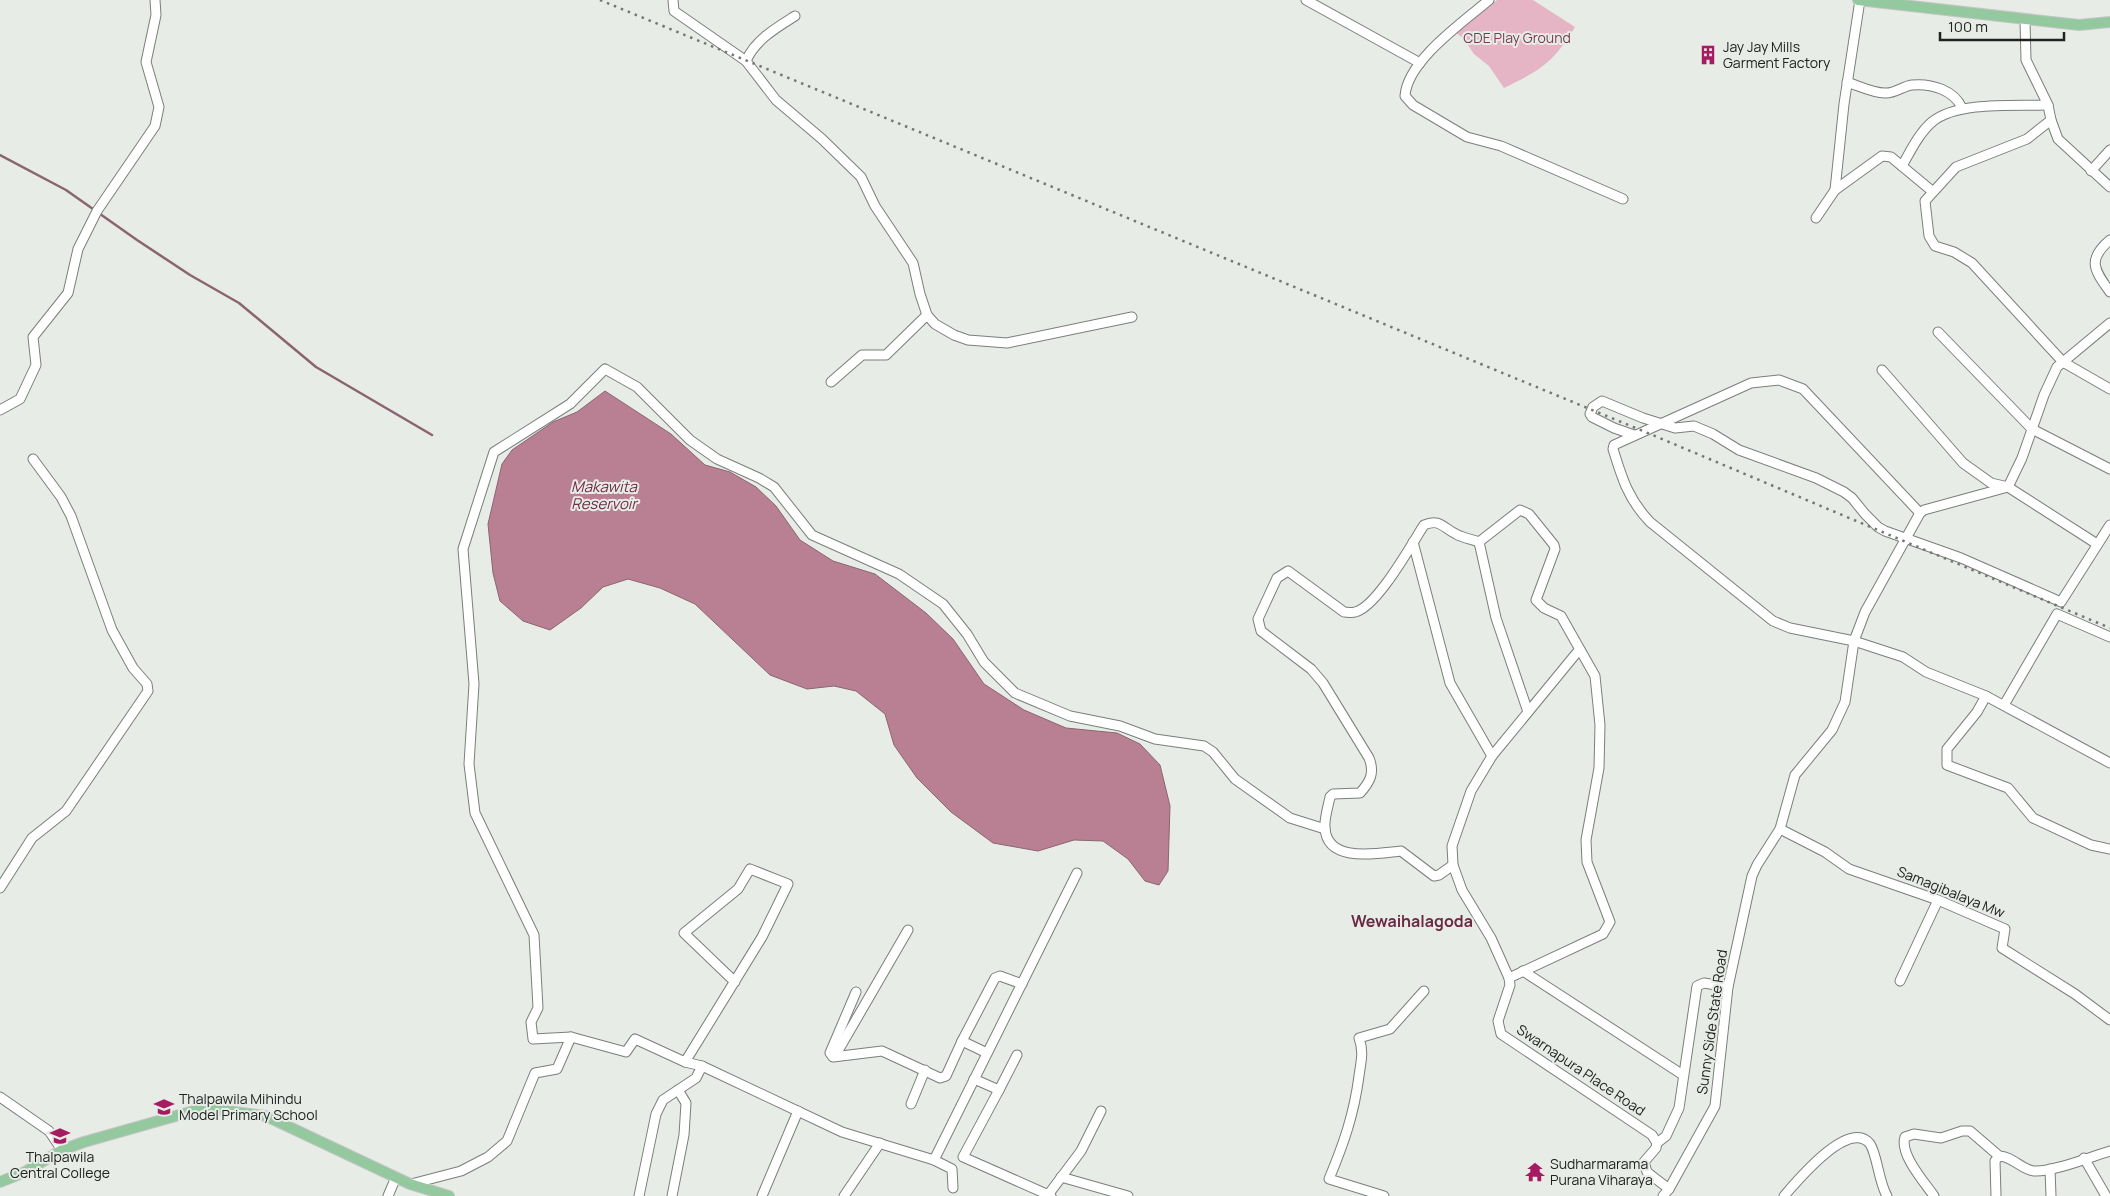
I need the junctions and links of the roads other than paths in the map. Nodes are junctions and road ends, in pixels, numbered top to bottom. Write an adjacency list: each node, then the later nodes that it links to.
1 (154, 0): 33 (street)
2 (673, 0): 9 (street)
3 (1306, 0): 10 (street)
4 (1489, 0): 10 (street)
5 (1859, 0): 7 (main road); 11 (street)
6 (795, 16): 9 (street)
7 (2025, 20): 8 (main road); 12 (street)
8 (2110, 22)
9 (746, 61): 25 (street)
10 (1420, 63): 21 (street)
11 (1847, 82): 13 (street); 19 (street)
12 (2048, 105): 13 (street); 14 (street)
13 (1962, 108): 16 (street)
14 (2050, 120): 17 (street); 20 (street)
15 (2110, 150): 17 (street)
16 (1902, 166): 19 (street); 20 (street)
17 (2091, 171): 18 (street)
18 (2110, 187)
19 (1835, 190): 22 (street)
20 (1932, 191): 29 (street)
21 (1623, 199)
22 (1816, 218)
23 (2110, 240): 24 (street)
24 (2110, 292)
25 (927, 315): 26 (street); 31 (street)
26 (1132, 317)
27 (2110, 323): 29 (street)
28 (1938, 332): 35 (street)
29 (2063, 362): 32 (street); 35 (street)
30 (1882, 370): 39 (street)
31 (831, 382)
32 (2110, 389)
33 (0, 410)
34 (1660, 424): 36 (street); 36 (street); 40 (street); 42 (street)
35 (2032, 429): 38 (street); 39 (street)
36 (1634, 435): 48 (street)
37 (32, 459): 60 (street)
38 (2110, 469)
39 (2008, 487): 40 (street); 43 (street)
40 (1920, 513): 42 (street, Sunny Side State Road)
41 (2110, 525): 43 (street)
42 (1906, 538): 43 (street); 48 (street, Sunny Side State Road)
43 (2099, 541): 46 (street)
44 (1413, 542): 45 (street); 53 (street); 55 (street)
45 (1479, 542): 49 (street); 52 (street)
46 (2110, 542)
47 (2110, 637): 51 (street)
48 (1854, 641): 50 (street); 56 (street, Sunny Side State Road)
49 (1579, 650): 52 (street); 63 (street)
50 (1986, 696): 51 (street); 57 (street)
51 (2004, 705): 54 (street)
52 (1528, 712): 53 (street)
53 (1492, 756): 58 (street)
54 (2110, 763)
55 (1325, 829): 58 (street); 72 (street)
56 (1780, 829): 61 (street, Samagibalaya Mw); 68 (street, Sunny Side State Road)
57 (2110, 849)
58 (1453, 864): 64 (street)
59 (1077, 873): 67 (street)
60 (0, 888)
61 (1938, 900): 65 (street); 71 (street, Samagibalaya Mw)
62 (908, 930): 76 (street)
63 (1523, 971): 64 (street); 80 (street)
64 (1510, 978): 89 (street, Swarnapura Place Road)
65 (1900, 980)
66 (734, 982): 77 (street)
67 (1022, 984): 73 (street); 74 (street)
68 (1728, 987): 80 (street); 101 (street, Sunny Side State Road)
69 (1424, 991): 110 (street)
70 (856, 992): 76 (street)
71 (2110, 1020)
72 (571, 1038): 77 (street); 99 (street)
73 (962, 1041): 74 (street); 79 (street)
74 (987, 1053): 81 (street)
75 (1017, 1055): 83 (street)
76 (835, 1056): 79 (street)
77 (685, 1062): 78 (street)
78 (702, 1066): 82 (street); 86 (street)
79 (925, 1070): 85 (street)
80 (1683, 1075): 89 (street)
81 (974, 1079): 83 (street); 94 (street)
82 (678, 1090): 105 (street); 106 (street)
83 (999, 1090): 102 (street)
84 (0, 1097): 90 (street)
85 (911, 1104)
86 (798, 1111): 88 (street); 107 (street)
87 (1101, 1111): 97 (street)
88 (880, 1143): 94 (street); 108 (street)
89 (1657, 1143): 101 (street)
90 (62, 1150): 96 (main road); 98 (main road)
91 (2110, 1151): 93 (street)
92 (1999, 1156): 95 (street); 113 (street); 114 (street)
93 (2084, 1158): 95 (street); 116 (street)
94 (934, 1160): 100 (street)
95 (2050, 1169): 115 (street)
96 (396, 1177): 99 (main road); 103 (street)
97 (1060, 1177): 102 (street); 109 (street)
98 (0, 1182)
99 (410, 1184): 104 (main road)
100 (953, 1188)
101 (1666, 1193)
102 (1049, 1195)
103 (388, 1196)
104 (448, 1196)
105 (639, 1196)
106 (672, 1196)
107 (762, 1196)
108 (844, 1196)
109 (1128, 1196)
110 (1384, 1196)
111 (1784, 1196): 112 (street)
112 (1887, 1196)
113 (1934, 1196)
114 (1996, 1196)
115 (2051, 1196)
116 (2106, 1196)

